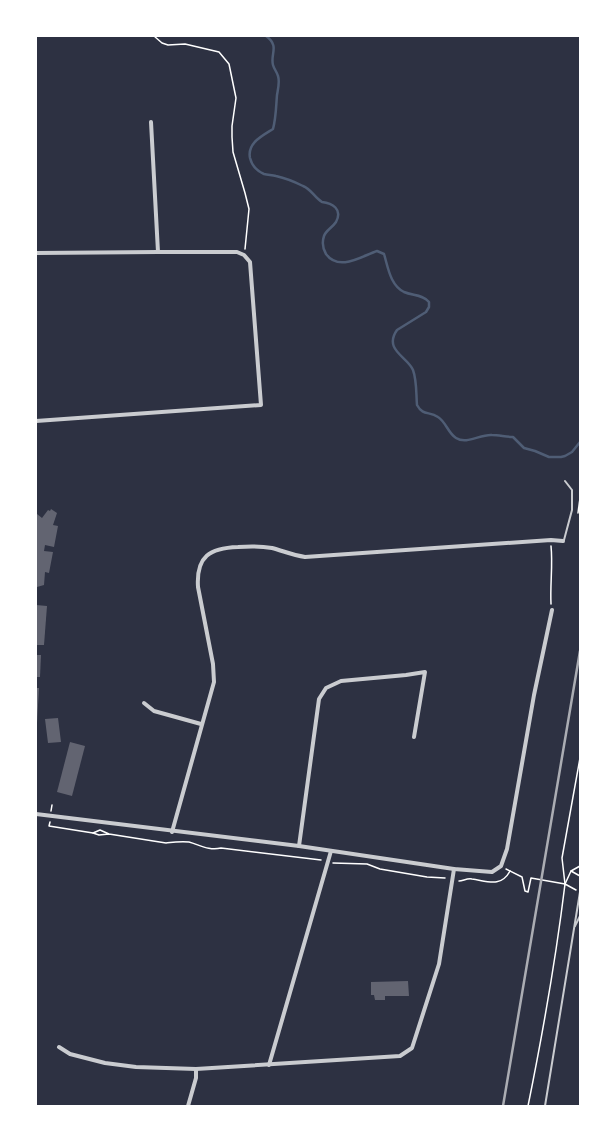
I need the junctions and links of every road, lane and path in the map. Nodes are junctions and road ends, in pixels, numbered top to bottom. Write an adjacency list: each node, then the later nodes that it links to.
1 (154, 36): 5 (path)
2 (151, 122): 3 (street)
3 (158, 252): 4 (street); 5 (street)
4 (36, 253)
5 (244, 255): 6 (street)
6 (36, 421)
7 (565, 481): 9 (lane)
8 (551, 540): 9 (street); 10 (path); 12 (street)
9 (563, 541)
10 (552, 610): 21 (street)
11 (144, 703): 12 (street)
12 (201, 724): 16 (street)
13 (414, 737): 18 (street)
14 (580, 758): 28 (path)
15 (36, 814): 16 (street)
16 (172, 832): 18 (street)
17 (109, 834): 17 (path); 20 (path)
18 (299, 846): 19 (street)
19 (331, 851): 20 (street); 23 (street)
20 (328, 862): 27 (path); 33 (street)
21 (501, 866): 23 (street); 24 (path)
22 (580, 866): 25 (path)
23 (454, 869): 27 (street)
24 (510, 871): 27 (path); 28 (path)
25 (571, 871): 26 (path); 28 (path)
26 (580, 876)
27 (452, 880): 33 (street)
28 (565, 884): 29 (path); 36 (path)
29 (580, 892): 31 (lane)
30 (580, 916): 31 (lane)
31 (573, 930): 37 (lane)
32 (59, 1047): 34 (street)
33 (269, 1065): 34 (street)
34 (196, 1069): 35 (street)
35 (188, 1106)
36 (528, 1106)
37 (545, 1106)

